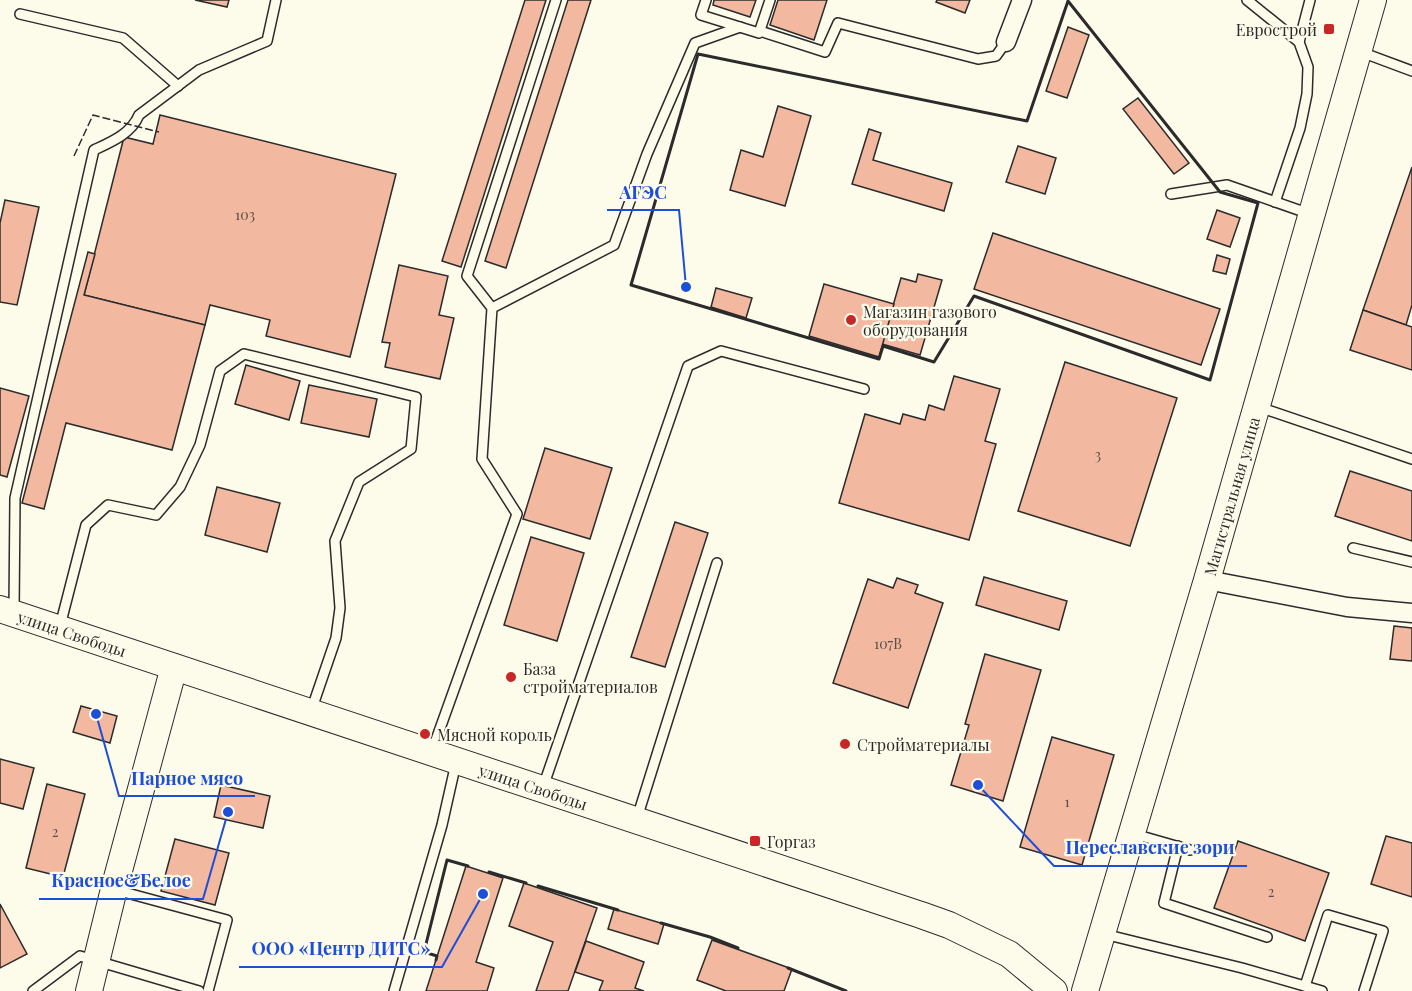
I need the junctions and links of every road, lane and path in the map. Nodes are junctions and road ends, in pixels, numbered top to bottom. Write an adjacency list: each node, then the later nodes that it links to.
1 (276, 0): 16 (lane)
2 (556, 0): 20 (lane)
3 (706, 0): 10 (lane)
4 (770, 0): 11 (lane)
5 (1022, 0): 12 (street)
6 (1247, 0): 13 (lane)
7 (1310, 0): 13 (lane)
8 (1373, 0): 14 (main road, Магистральная улица)
9 (20, 14): 16 (lane)
10 (740, 27): 11 (lane); 20 (lane)
11 (760, 31): 12 (lane)
12 (1006, 42)
13 (1299, 42): 18 (lane)
14 (1359, 51): 15 (lane); 19 (main road, Магистральная улица)
15 (1412, 71)
16 (178, 86): 28 (lane)
17 (1171, 194): 18 (lane)
18 (1275, 202): 19 (lane)
19 (1312, 214): 22 (main road, Магистральная улица)
20 (492, 308): 33 (lane)
21 (864, 389): 35 (lane)
22 (1257, 406): 23 (lane); 27 (main road, Магистральная улица)
23 (1412, 459)
24 (1353, 549): 25 (lane)
25 (1412, 562)
26 (717, 563): 36 (lane)
27 (1207, 580): 29 (street); 37 (main road, Магистральная улица)
28 (7, 611): 30 (main road, улица Свободы)
29 (1412, 613)
30 (59, 628): 31 (main road, улица Свободы); 32 (lane)
31 (174, 667): 32 (main road, улица Свободы); 40 (main road)
32 (311, 712): 33 (main road, улица Свободы)
33 (432, 753): 34 (main road, улица Свободы)
34 (456, 761): 35 (main road, улица Свободы); 49 (lane)
35 (542, 790): 36 (main road, улица Свободы)
36 (636, 820): 50 (main road, улица Свободы)
37 (1132, 833): 38 (lane); 41 (main road, Магистральная улица)
38 (1179, 846): 39 (lane); 42 (lane)
39 (1190, 850)
40 (114, 889): 43 (main road); 48 (lane)
41 (1102, 933): 44 (lane); 51 (main road, Магистральная улица)
42 (1267, 937)
43 (95, 962): 45 (lane); 46 (main road); 47 (lane)
44 (1305, 986): 52 (lane); 53 (lane)
45 (33, 991)
46 (89, 991)
47 (200, 991)
48 (208, 991)
49 (394, 991)
50 (1054, 991)
51 (1085, 991)
52 (1322, 991)
53 (1364, 991)

